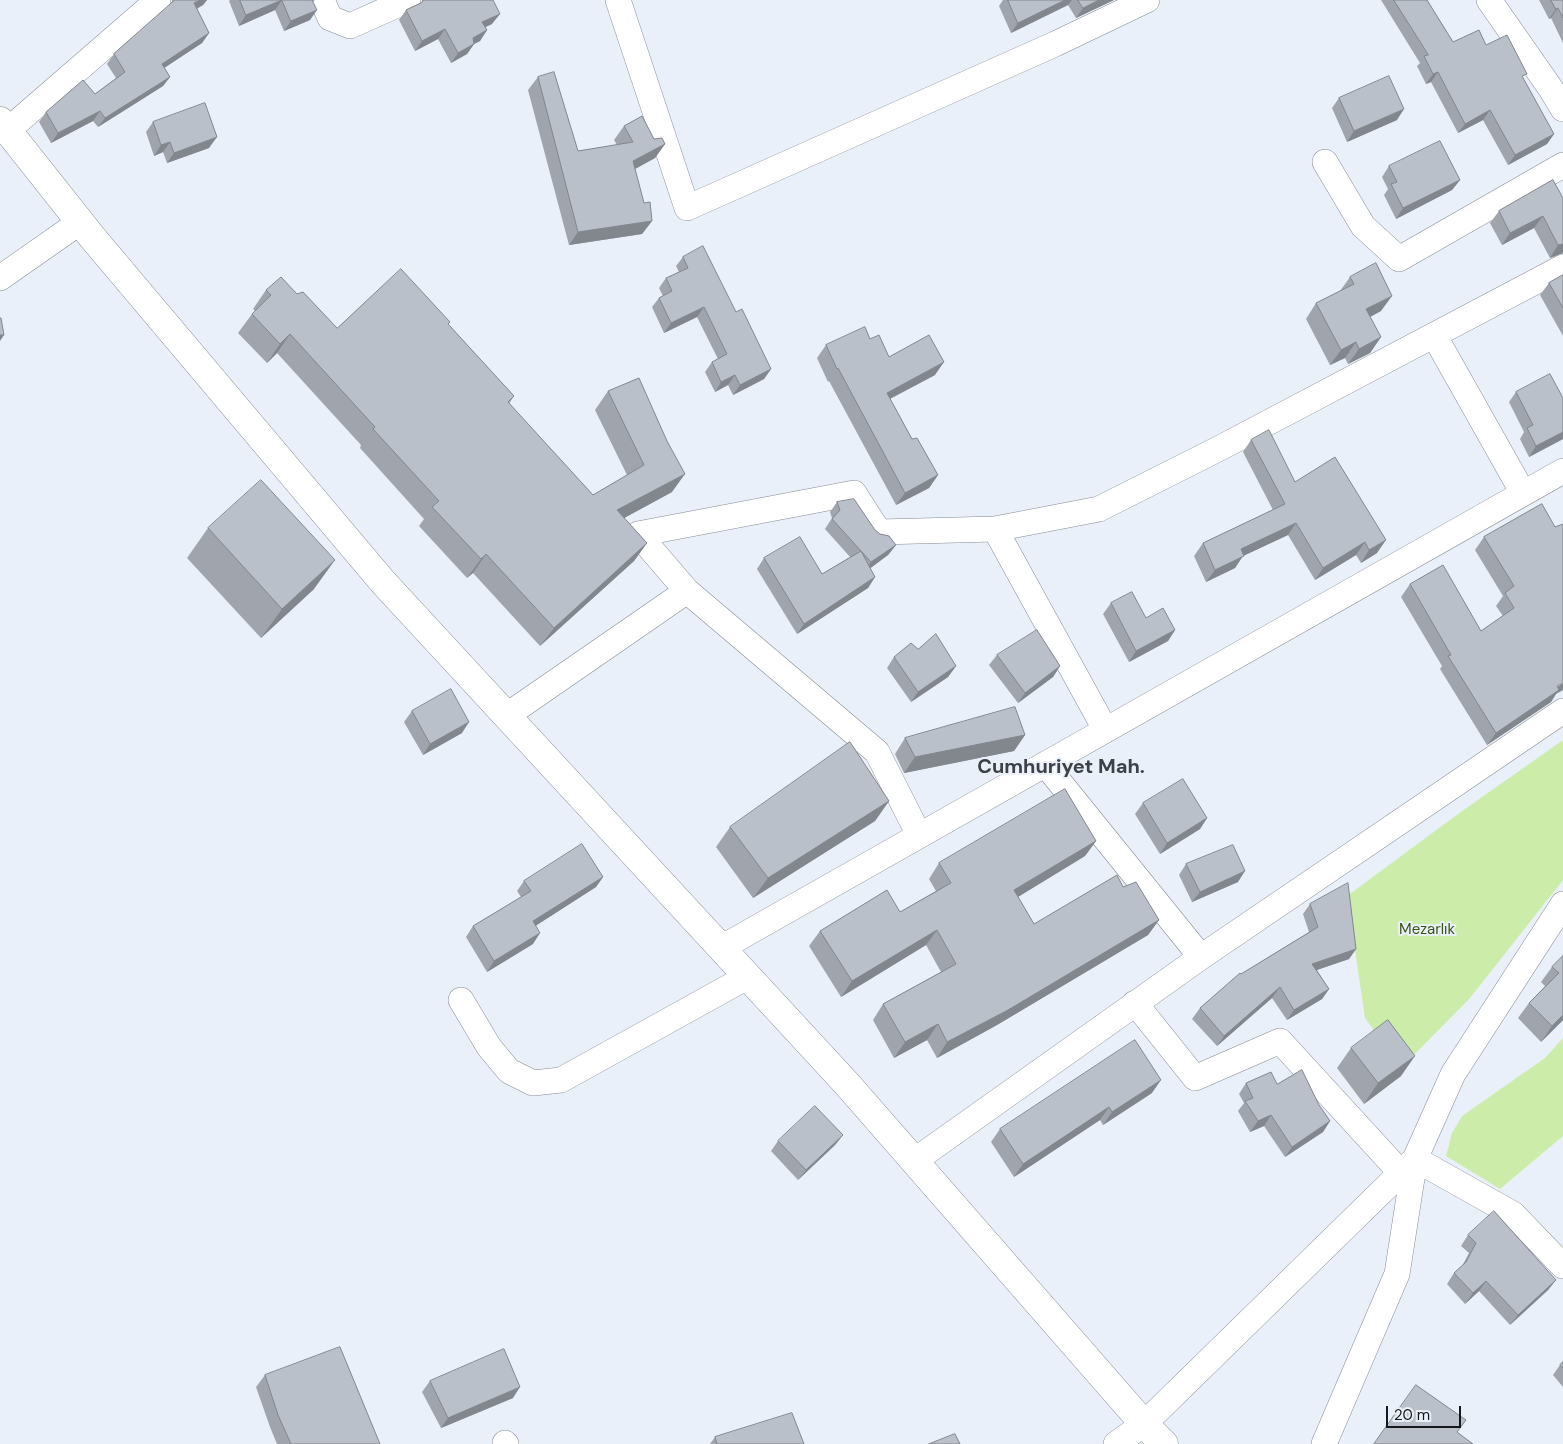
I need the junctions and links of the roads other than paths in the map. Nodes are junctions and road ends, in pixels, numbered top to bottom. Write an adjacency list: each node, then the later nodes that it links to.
1 (158, 0): 8 (street)
2 (322, 0): 3 (street)
3 (408, 0)
4 (618, 0): 5 (street)
5 (1147, 0)
6 (1490, 0): 7 (street)
7 (1563, 109)
8 (3, 126): 11 (main road)
9 (1325, 162): 10 (street)
10 (1563, 165)
11 (80, 222): 13 (street); 20 (main road)
12 (1563, 267): 14 (street)
13 (0, 278)
14 (1434, 335): 16 (street); 17 (street)
15 (1563, 471): 16 (street)
16 (1523, 493): 21 (street)
17 (995, 529): 18 (street); 21 (street)
18 (687, 591): 20 (street); 23 (street)
19 (1563, 711): 26 (street)
20 (506, 716): 25 (main road)
21 (1105, 729): 22 (street)
22 (1045, 764): 23 (street); 26 (street)
23 (919, 835): 25 (street)
24 (1563, 904): 31 (street)
25 (721, 948): 27 (main road)
26 (1201, 956): 29 (street)
27 (747, 977): 28 (street); 30 (main road)
28 (461, 1000)
29 (1135, 1003): 30 (street); 31 (street)
30 (914, 1161): 33 (main road)
31 (1408, 1166): 32 (street); 33 (street); 36 (street)
32 (1563, 1266)
33 (1144, 1424): 34 (street); 35 (main road)
34 (1116, 1444)
35 (1164, 1444)
36 (1324, 1444)

